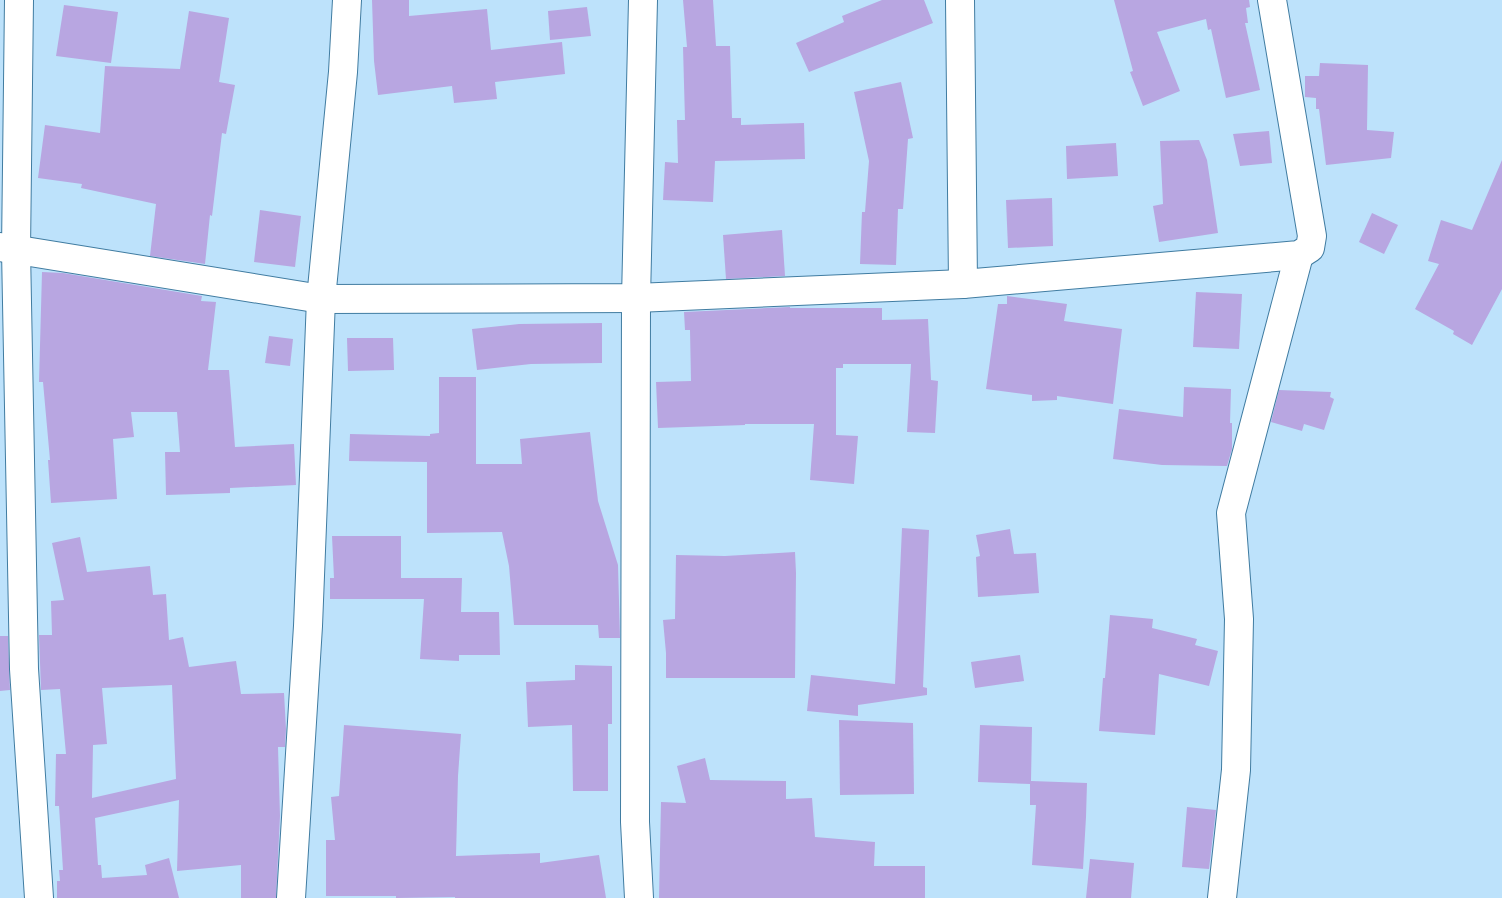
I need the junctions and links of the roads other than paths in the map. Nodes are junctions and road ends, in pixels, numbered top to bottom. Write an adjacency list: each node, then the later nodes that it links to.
1 (19, 0): 6 (street)
2 (347, 0): 10 (street)
3 (643, 0): 9 (street)
4 (960, 0): 8 (street)
5 (1272, 0): 7 (street)
6 (8, 248): 10 (street); 11 (street)
7 (1299, 255): 8 (street); 14 (street)
8 (963, 284): 9 (street)
9 (636, 298): 10 (street); 13 (street)
10 (321, 299): 12 (street)
11 (39, 898)
12 (291, 898)
13 (639, 898)
14 (1222, 898)

